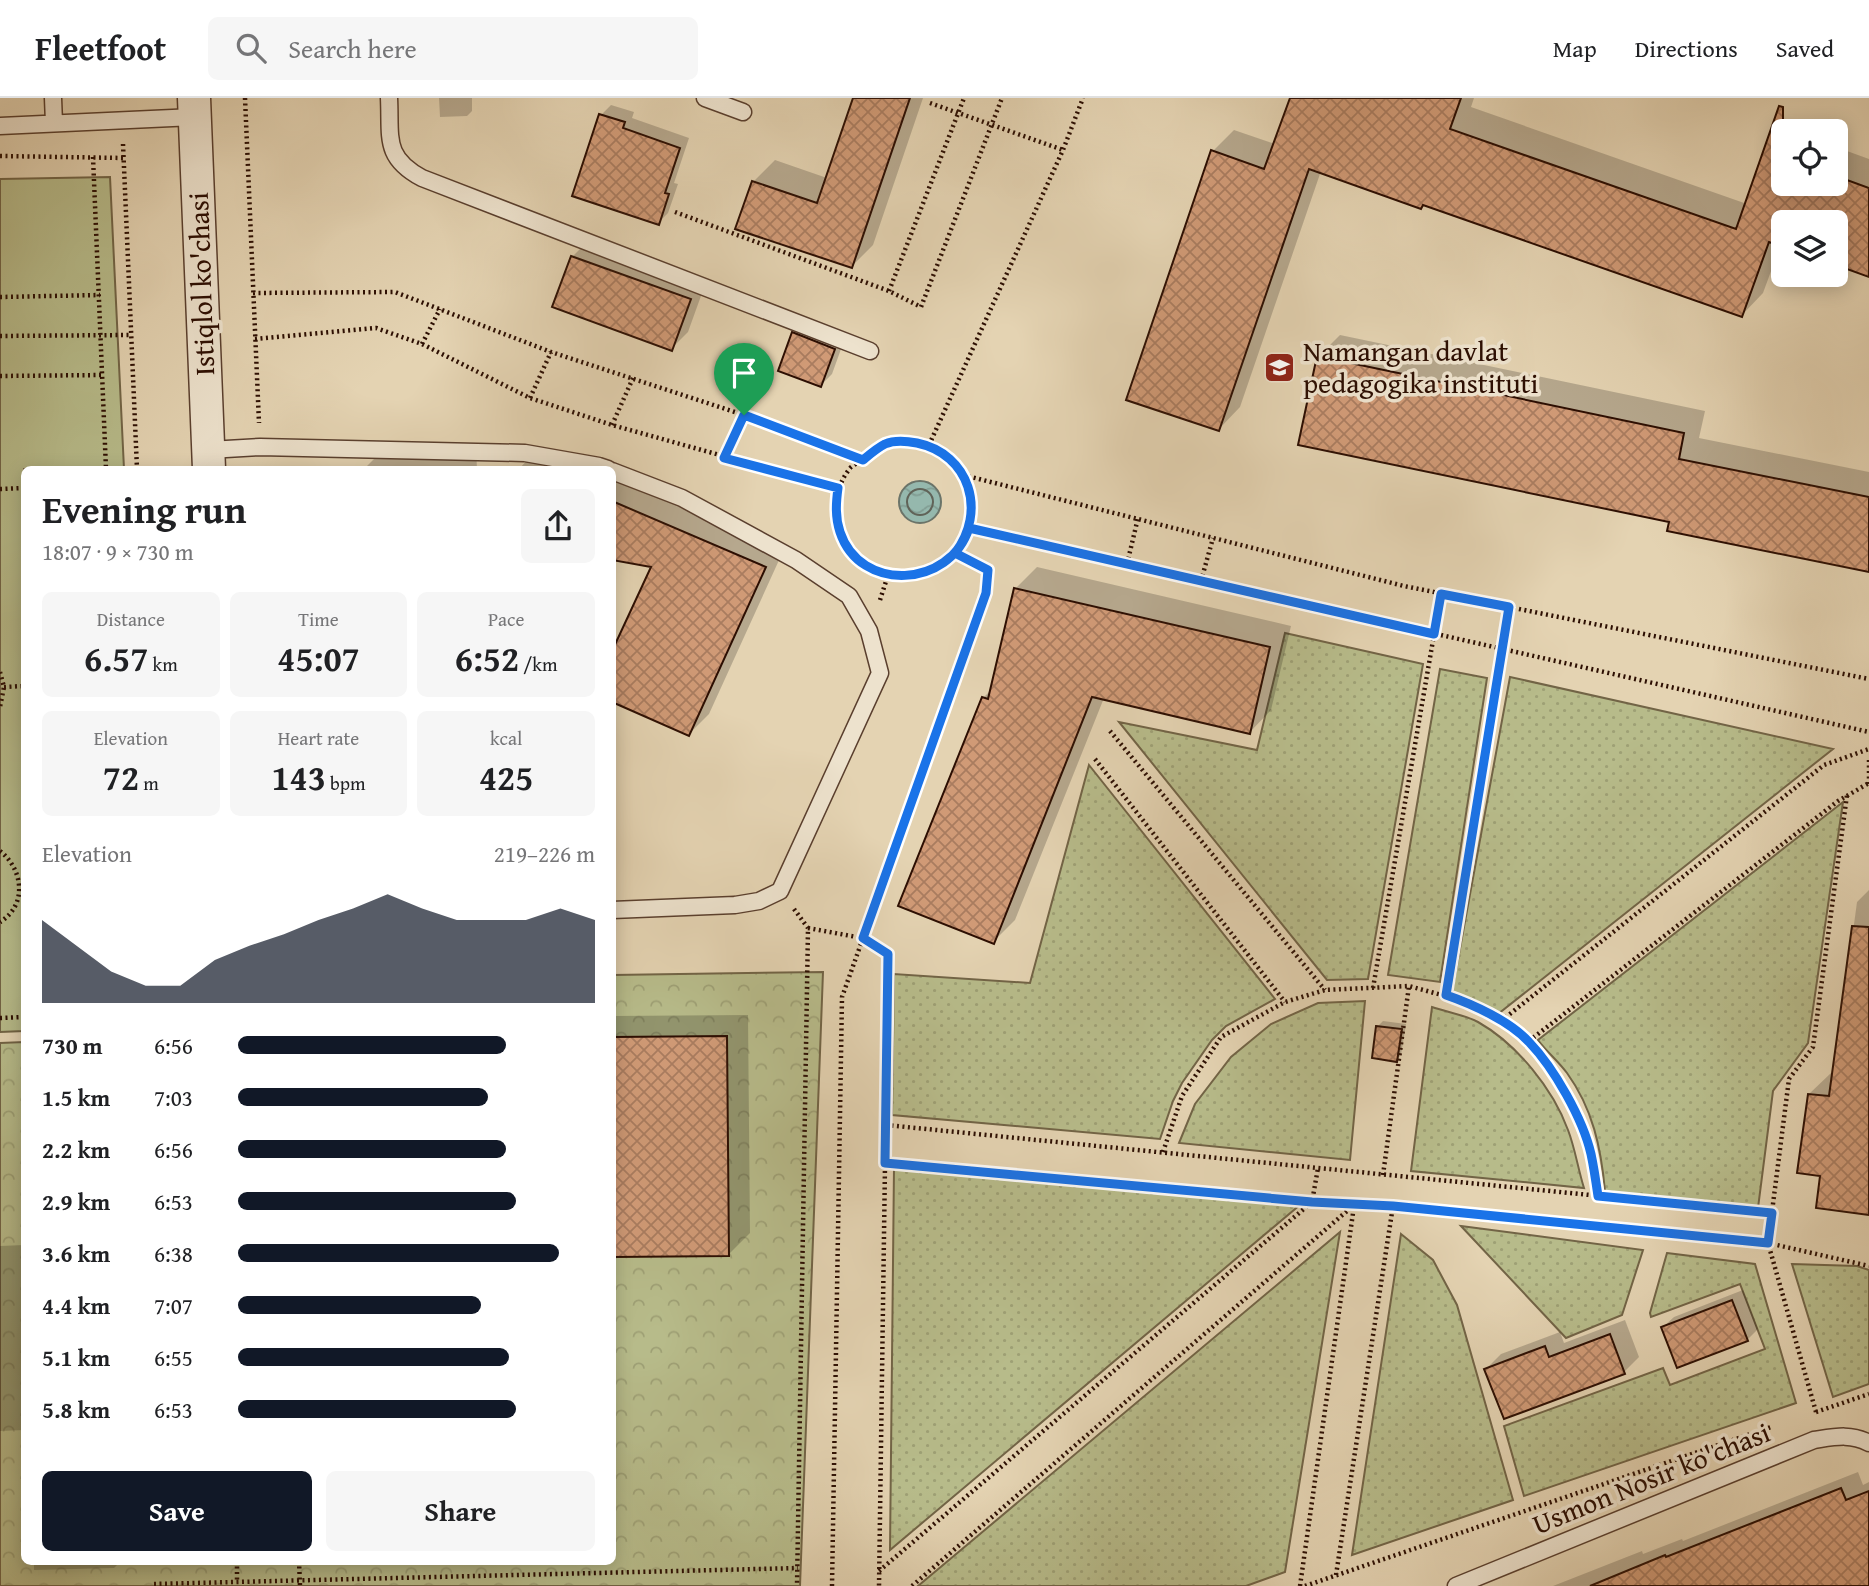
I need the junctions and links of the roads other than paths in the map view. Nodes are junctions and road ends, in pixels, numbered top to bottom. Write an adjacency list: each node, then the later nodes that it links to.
1 (53, 98): 6 (lane)
2 (389, 98): 8 (lane)
3 (705, 98): 5 (lane)
4 (194, 108): 6 (lane); 9 (street, Istiqlol ko'chasi)
5 (743, 112)
6 (54, 123): 7 (lane)
7 (0, 126)
8 (870, 351)
9 (209, 459): 10 (lane)
10 (599, 466)
11 (616, 472): 12 (lane)
12 (616, 910)
13 (1869, 1443): 14 (lane, Usmon Nosir ko'chasi)
14 (1456, 1586)

